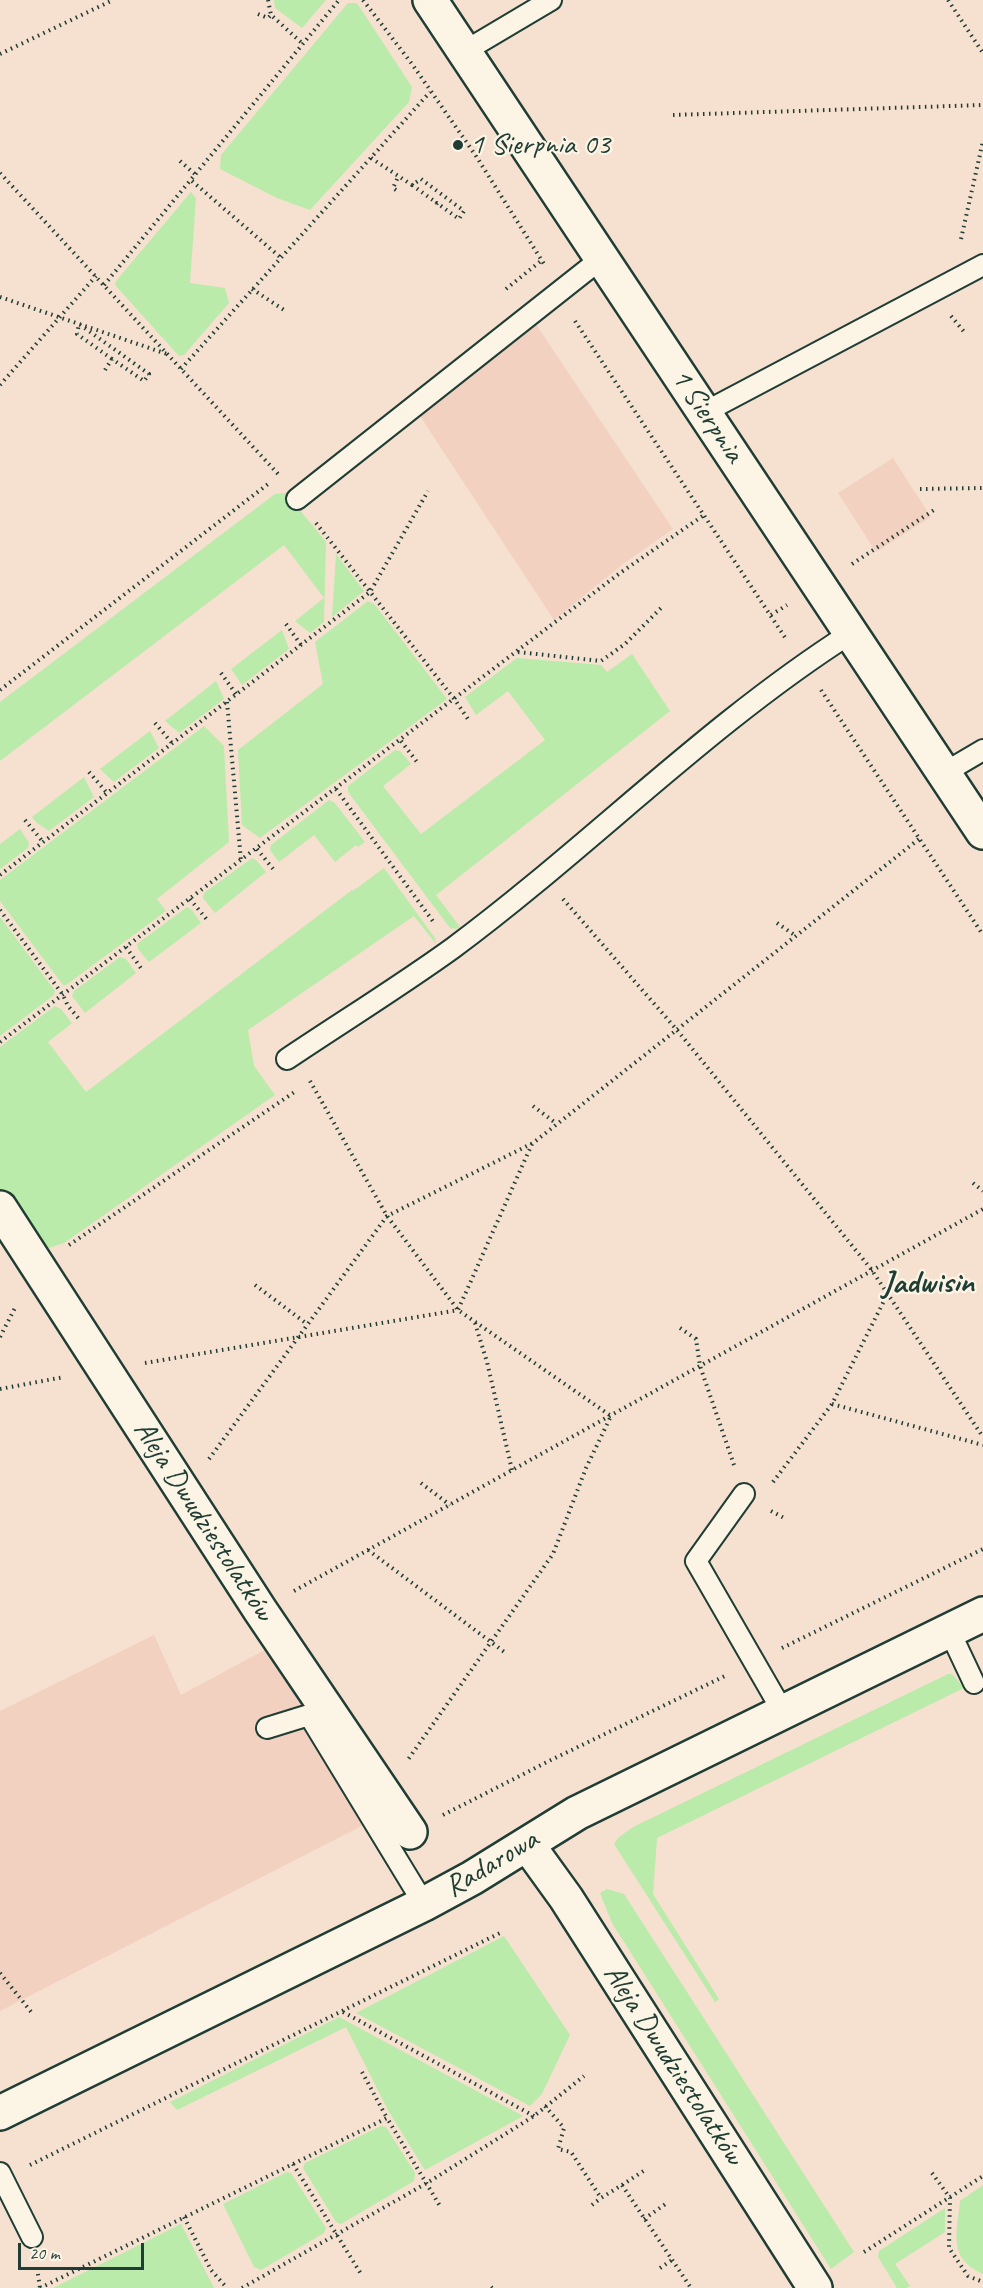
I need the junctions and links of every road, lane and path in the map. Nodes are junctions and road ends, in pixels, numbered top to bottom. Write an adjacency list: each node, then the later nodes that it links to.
1 (113, 0): 13 (path)
2 (339, 0): 10 (path)
3 (363, 0): 14 (path)
4 (430, 0): 11 (street, 1 Sierpnia)
5 (551, 0): 11 (lane)
6 (948, 0): 12 (path)
7 (267, 1): 9 (path)
8 (258, 14): 9 (path)
9 (271, 15): 10 (path)
10 (303, 44): 21 (path)
11 (465, 51): 29 (street, 1 Sierpnia)
12 (983, 53)
13 (0, 54)
14 (430, 92): 18 (path); 35 (path)
15 (983, 105): 16 (path)
16 (674, 115)
17 (983, 141): 32 (path)
18 (371, 158): 22 (path); 28 (path)
19 (180, 161): 21 (path)
20 (0, 172): 31 (path)
21 (196, 175): 23 (path)
22 (398, 177): 24 (path); 25 (path)
23 (192, 181): 28 (path); 33 (path)
24 (412, 185): 26 (path); 26 (path)
25 (396, 190)
26 (437, 203): 27 (path)
27 (434, 208)
28 (280, 257): 34 (path)
29 (602, 258): 35 (lane); 45 (street, 1 Sierpnia)
30 (983, 265): 32 (lane)
31 (96, 276): 33 (path); 38 (path)
32 (951, 282): 45 (lane)
33 (104, 285): 40 (path)
34 (252, 289): 37 (path); 42 (path)
35 (557, 293): 49 (lane); 51 (path)
36 (0, 297): 38 (path)
37 (284, 310)
38 (60, 318): 39 (path); 44 (path)
39 (79, 324): 40 (path); 41 (path); 41 (path)
40 (168, 355): 42 (path)
41 (112, 359): 43 (path)
42 (181, 369): 49 (path)
43 (105, 370)
44 (0, 385)
45 (705, 412): 56 (street, 1 Sierpnia)
46 (983, 488): 47 (path)
47 (920, 489)
48 (428, 491): 53 (path)
49 (297, 499): 53 (path)
50 (934, 510): 52 (path)
51 (704, 515): 58 (path); 59 (path)
52 (843, 569)
53 (370, 592): 57 (path); 62 (path)
54 (664, 605): 58 (path)
55 (286, 624): 57 (path)
56 (851, 633): 59 (lane); 71 (street, 1 Sierpnia)
57 (301, 645): 61 (path)
58 (518, 652): 62 (path)
59 (802, 664): 76 (path); 82 (lane)
60 (221, 673): 61 (path)
61 (236, 694): 63 (path)
62 (455, 700): 64 (path); 66 (path)
63 (226, 702): 67 (path); 79 (path)
64 (470, 722)
65 (155, 723): 67 (path)
66 (401, 741): 69 (path); 72 (path)
67 (172, 743): 73 (path)
68 (983, 750): 71 (lane)
69 (417, 762)
70 (89, 772): 73 (path)
71 (944, 773): 75 (street, 1 Sierpnia)
72 (336, 789): 78 (path); 90 (path)
73 (106, 793): 77 (path)
74 (25, 820): 77 (path)
75 (983, 832)
76 (920, 839): 87 (path); 88 (path)
77 (43, 842): 81 (path)
78 (257, 849): 79 (path); 80 (path)
79 (241, 861): 83 (path)
80 (273, 870)
81 (0, 875)
82 (543, 875): 90 (lane); 94 (path)
83 (190, 899): 85 (path); 89 (path)
84 (0, 910): 92 (path)
85 (208, 921)
86 (777, 922): 88 (path)
87 (983, 934)
88 (796, 936): 94 (path)
89 (126, 947): 91 (path); 92 (path)
90 (453, 948): 96 (lane)
91 (143, 971)
92 (63, 994): 93 (path); 95 (path)
93 (80, 1020)
94 (677, 1030): 99 (path); 106 (path)
95 (0, 1042)
96 (287, 1059)
97 (310, 1082): 105 (path)
98 (533, 1106): 99 (path)
99 (557, 1124): 100 (path)
100 (533, 1143): 105 (path); 109 (path)
101 (973, 1184): 102 (path)
102 (983, 1191)
103 (0, 1208): 115 (street, Aleja Dwudziestolatków)
104 (983, 1209): 106 (path)
105 (387, 1216): 109 (path); 111 (path)
106 (871, 1269): 108 (path); 114 (path)
107 (255, 1286): 111 (path)
108 (887, 1295): 117 (path); 119 (path)
109 (458, 1310): 110 (path); 113 (path)
110 (474, 1321): 118 (path); 121 (path)
111 (307, 1324): 113 (path)
112 (680, 1328): 114 (path)
113 (298, 1337): 115 (path); 123 (path)
114 (700, 1366): 118 (path); 124 (path)
115 (105, 1370): 116 (path); 123 (street, Aleja Dwudziestolatków)
116 (0, 1389)
117 (832, 1404): 120 (path); 124 (path)
118 (611, 1416): 121 (path); 131 (path)
119 (983, 1437)
120 (983, 1445)
121 (513, 1470): 125 (path)
122 (421, 1483): 125 (path)
123 (184, 1492): 128 (street, Aleja Dwudziestolatków)
124 (744, 1494): 133 (lane)
125 (450, 1505): 127 (path)
126 (983, 1549): 133 (path)
127 (368, 1550): 128 (path); 131 (path)
128 (260, 1610): 137 (street, Aleja Dwudziestolatków)
129 (983, 1614): 130 (street, Radarowa)
130 (949, 1630): 134 (lane); 135 (street, Radarowa)
131 (491, 1642): 132 (path); 137 (path)
132 (507, 1654)
133 (755, 1661): 135 (lane); 138 (path)
134 (974, 1683)
135 (783, 1712): 139 (street, Radarowa)
136 (267, 1728): 140 (lane)
137 (385, 1794): 138 (street, Aleja Dwudziestolatków)
138 (410, 1832)
139 (527, 1844): 140 (street, Radarowa); 176 (street, Aleja Dwudziestolatków)
140 (424, 1904): 148 (street, Radarowa)
141 (500, 1933): 143 (path)
142 (0, 1972): 144 (path)
143 (342, 2011): 149 (path); 154 (path)
144 (32, 2013)
145 (362, 2072): 150 (path)
146 (584, 2076): 147 (path)
147 (546, 2106): 149 (path); 158 (path)
148 (0, 2113)
149 (534, 2116): 156 (path)
150 (387, 2118): 151 (path); 156 (path)
151 (293, 2164): 163 (path); 165 (path)
152 (645, 2170): 157 (path)
153 (932, 2173): 159 (path)
154 (1, 2176): 166 (lane)
155 (983, 2176): 159 (path)
156 (427, 2183): 162 (path); 165 (path)
157 (622, 2185): 158 (path); 164 (path)
158 (602, 2198): 161 (path)
159 (950, 2198): 167 (path); 171 (path)
160 (667, 2203): 164 (path)
161 (592, 2205)
162 (440, 2206)
163 (184, 2217): 172 (path); 173 (path)
164 (644, 2218): 168 (path)
165 (336, 2234): 170 (path); 174 (path)
166 (32, 2237)
167 (864, 2252)
168 (672, 2260): 169 (path); 175 (path)
169 (660, 2268)
170 (361, 2274)
171 (983, 2282)
172 (40, 2288)
173 (227, 2288)
174 (242, 2288)
175 (691, 2288)
176 (815, 2288)

